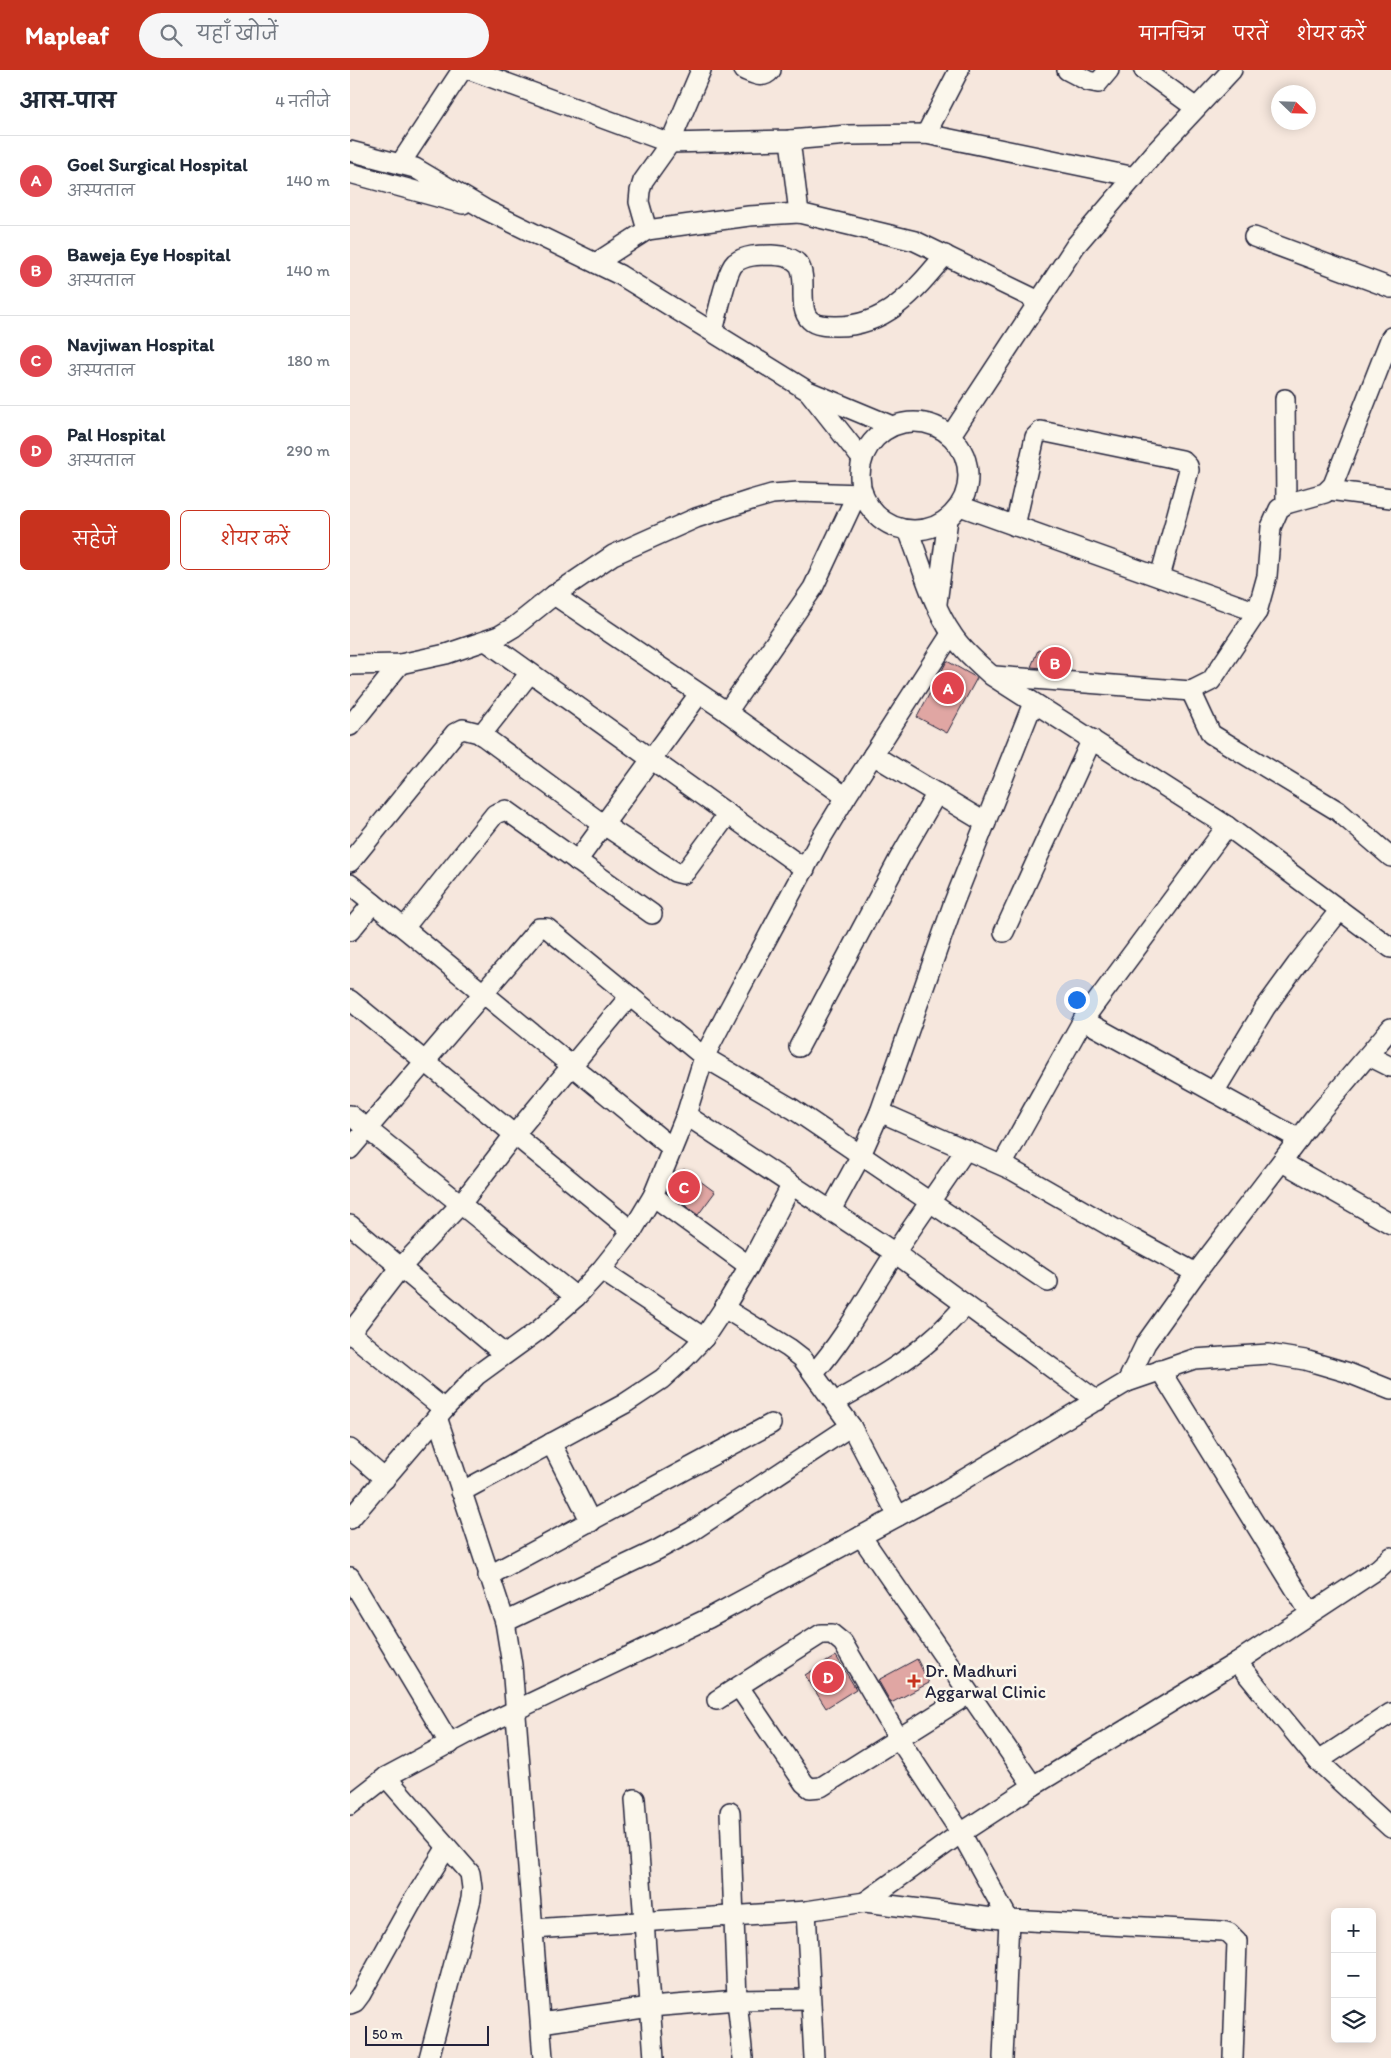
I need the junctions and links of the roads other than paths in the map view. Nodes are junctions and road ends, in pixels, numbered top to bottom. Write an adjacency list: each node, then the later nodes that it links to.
1 (462, 70): 16 (street)
2 (470, 70): 14 (street)
3 (701, 70): 14 (street)
4 (744, 70): 5 (street)
5 (771, 70)
6 (959, 70): 12 (street)
7 (1067, 70): 8 (street)
8 (1109, 70)
9 (1144, 70): 11 (street)
10 (1232, 70): 11 (street)
11 (1196, 108): 18 (street)
12 (926, 134): 13 (street); 18 (street)
13 (790, 140): 14 (street); 20 (street)
14 (670, 142): 21 (street)
15 (350, 151): 16 (street)
16 (400, 164): 19 (street)
17 (350, 173): 19 (street)
18 (1135, 177): 26 (street)
19 (486, 210): 24 (street)
20 (799, 212): 21 (street); 23 (street)
21 (646, 230): 24 (street)
22 (1254, 237): 25 (street)
23 (945, 255): 26 (street); 27 (street)
24 (596, 263): 27 (street)
25 (1391, 288)
26 (1039, 301): 32 (street)
27 (713, 332): 29 (street)
28 (1391, 337): 34 (street)
29 (808, 390): 31 (street); 33 (street)
30 (1285, 399): 37 (street)
31 (892, 426): 32 (street); 33 (street)
32 (951, 435): 38 (street)
33 (862, 459): 35 (street)
34 (1330, 490): 36 (street); 37 (street)
35 (860, 494): 40 (street); 42 (street); 54 (street)
36 (1391, 498)
37 (1286, 504): 44 (street)
38 (954, 513): 39 (street); 40 (street); 43 (street)
39 (1015, 526): 41 (street); 41 (street)
40 (908, 530): 43 (street)
41 (1160, 577): 44 (street)
42 (554, 595): 46 (street); 52 (street)
43 (937, 604): 45 (street)
44 (1257, 612): 51 (street)
45 (952, 634): 50 (street); 58 (street)
46 (486, 641): 47 (street); 49 (street)
47 (400, 664): 48 (street); 55 (street)
48 (350, 665)
49 (530, 674): 56 (street); 59 (street)
50 (992, 676): 51 (street); 53 (street)
51 (1191, 691): 66 (street)
52 (699, 694): 54 (street); 59 (street)
53 (1033, 703): 57 (street); 63 (street)
54 (727, 712): 61 (street)
55 (350, 726)
56 (481, 735): 64 (street); 67 (street)
57 (1092, 740): 65 (street); 76 (street)
58 (873, 755): 60 (street); 61 (street)
59 (652, 761): 62 (street); 64 (street)
60 (937, 793): 63 (street); 83 (street)
61 (846, 797): 69 (street)
62 (728, 814): 64 (street); 69 (street)
63 (986, 823): 90 (street)
64 (604, 825): 68 (street)
65 (1227, 826): 72 (street); 81 (street)
66 (1391, 857)
67 (350, 862)
68 (577, 862): 73 (street); 74 (street)
69 (805, 869): 85 (street)
70 (350, 884): 71 (street)
71 (373, 903): 74 (street); 75 (street)
72 (1340, 910): 77 (street); 89 (street)
73 (652, 914)
74 (404, 928): 78 (street)
75 (350, 931)
76 (1004, 932)
77 (1391, 948)
78 (482, 992): 79 (street); 86 (street); 87 (street)
79 (630, 996): 85 (street); 87 (street)
80 (350, 1000): 86 (street)
81 (1083, 1020): 89 (street); 101 (street)
82 (1391, 1028): 84 (street)
83 (799, 1047)
84 (1369, 1056): 88 (street); 95 (street)
85 (704, 1057): 92 (street); 99 (street)
86 (426, 1061): 93 (street); 94 (street)
87 (572, 1066): 94 (street); 96 (street)
88 (1391, 1067)
89 (1214, 1092): 95 (street)
90 (880, 1112): 98 (street); 99 (street)
91 (350, 1115): 93 (street)
92 (686, 1115): 96 (street); 102 (street)
93 (367, 1128): 97 (street); 105 (street)
94 (514, 1136): 105 (street); 109 (street)
95 (1299, 1139): 100 (street)
96 (672, 1148): 103 (street)
97 (350, 1149)
98 (966, 1149): 101 (street); 104 (street)
99 (860, 1157): 104 (street); 106 (street)
100 (1282, 1162): 107 (street); 114 (street)
101 (1002, 1165): 114 (street)
102 (791, 1186): 106 (street); 111 (street)
103 (653, 1196): 109 (street); 111 (street)
104 (930, 1203): 110 (street); 115 (street)
105 (460, 1205): 112 (street); 116 (street)
106 (830, 1212): 110 (street)
107 (1391, 1224)
108 (350, 1225): 112 (street)
109 (632, 1232): 113 (street)
110 (895, 1253): 117 (street); 123 (street)
111 (749, 1266): 118 (street)
112 (401, 1267): 119 (street); 121 (street)
113 (601, 1270): 116 (street); 120 (street)
114 (1196, 1273): 124 (street)
115 (1048, 1282)
116 (576, 1297): 121 (street)
117 (966, 1305): 126 (street); 127 (street)
118 (724, 1308): 120 (street); 123 (street)
119 (350, 1333): 128 (street)
120 (704, 1338): 131 (street)
121 (504, 1354): 128 (street)
122 (1160, 1370): 124 (street); 125 (street); 142 (street)
123 (814, 1374): 127 (street)
124 (1127, 1382): 126 (street)
125 (1391, 1390)
126 (1097, 1401): 135 (street)
127 (835, 1402): 130 (street)
128 (441, 1413): 133 (street); 134 (street)
129 (770, 1424): 137 (street)
130 (851, 1426): 135 (street); 143 (street)
131 (551, 1443): 134 (street); 137 (street)
132 (350, 1449): 133 (street)
133 (385, 1478): 136 (street)
134 (461, 1492): 140 (street)
135 (898, 1516): 138 (street)
136 (350, 1519)
137 (591, 1522): 140 (street)
138 (861, 1536): 146 (street); 148 (street)
139 (1391, 1557): 142 (street)
140 (488, 1576): 143 (street)
141 (351, 1580): 151 (street)
142 (1310, 1613): 144 (street)
143 (505, 1622): 148 (street)
144 (1237, 1662): 152 (street); 154 (street)
145 (739, 1687): 147 (street); 150 (street); 150 (street)
146 (969, 1694): 150 (street); 154 (street)
147 (716, 1700)
148 (516, 1711): 151 (street); 166 (street)
149 (1391, 1713): 152 (street)
150 (900, 1739): 159 (street)
151 (450, 1744): 153 (street)
152 (1318, 1761): 158 (street)
153 (386, 1777): 156 (street); 160 (street)
154 (1033, 1786): 159 (street)
155 (635, 1799): 165 (street)
156 (350, 1805)
157 (730, 1812): 163 (street)
158 (1391, 1828)
159 (960, 1833): 161 (street); 164 (street)
160 (447, 1847): 169 (street); 172 (street)
161 (865, 1902): 162 (street); 164 (street)
162 (806, 1911): 163 (street); 167 (street)
163 (735, 1916): 165 (street); 168 (street)
164 (1009, 1920): 177 (street); 178 (street)
165 (645, 1921): 166 (street); 170 (street)
166 (533, 1929): 171 (street)
167 (810, 1999): 168 (street); 176 (street)
168 (737, 2000): 170 (street); 175 (street)
169 (350, 2004)
170 (650, 2007): 171 (street); 174 (street)
171 (541, 2023): 173 (street)
172 (429, 2058)
173 (543, 2058)
174 (654, 2058)
175 (742, 2058)
176 (814, 2058)
177 (1003, 2058)
178 (1233, 2058)

